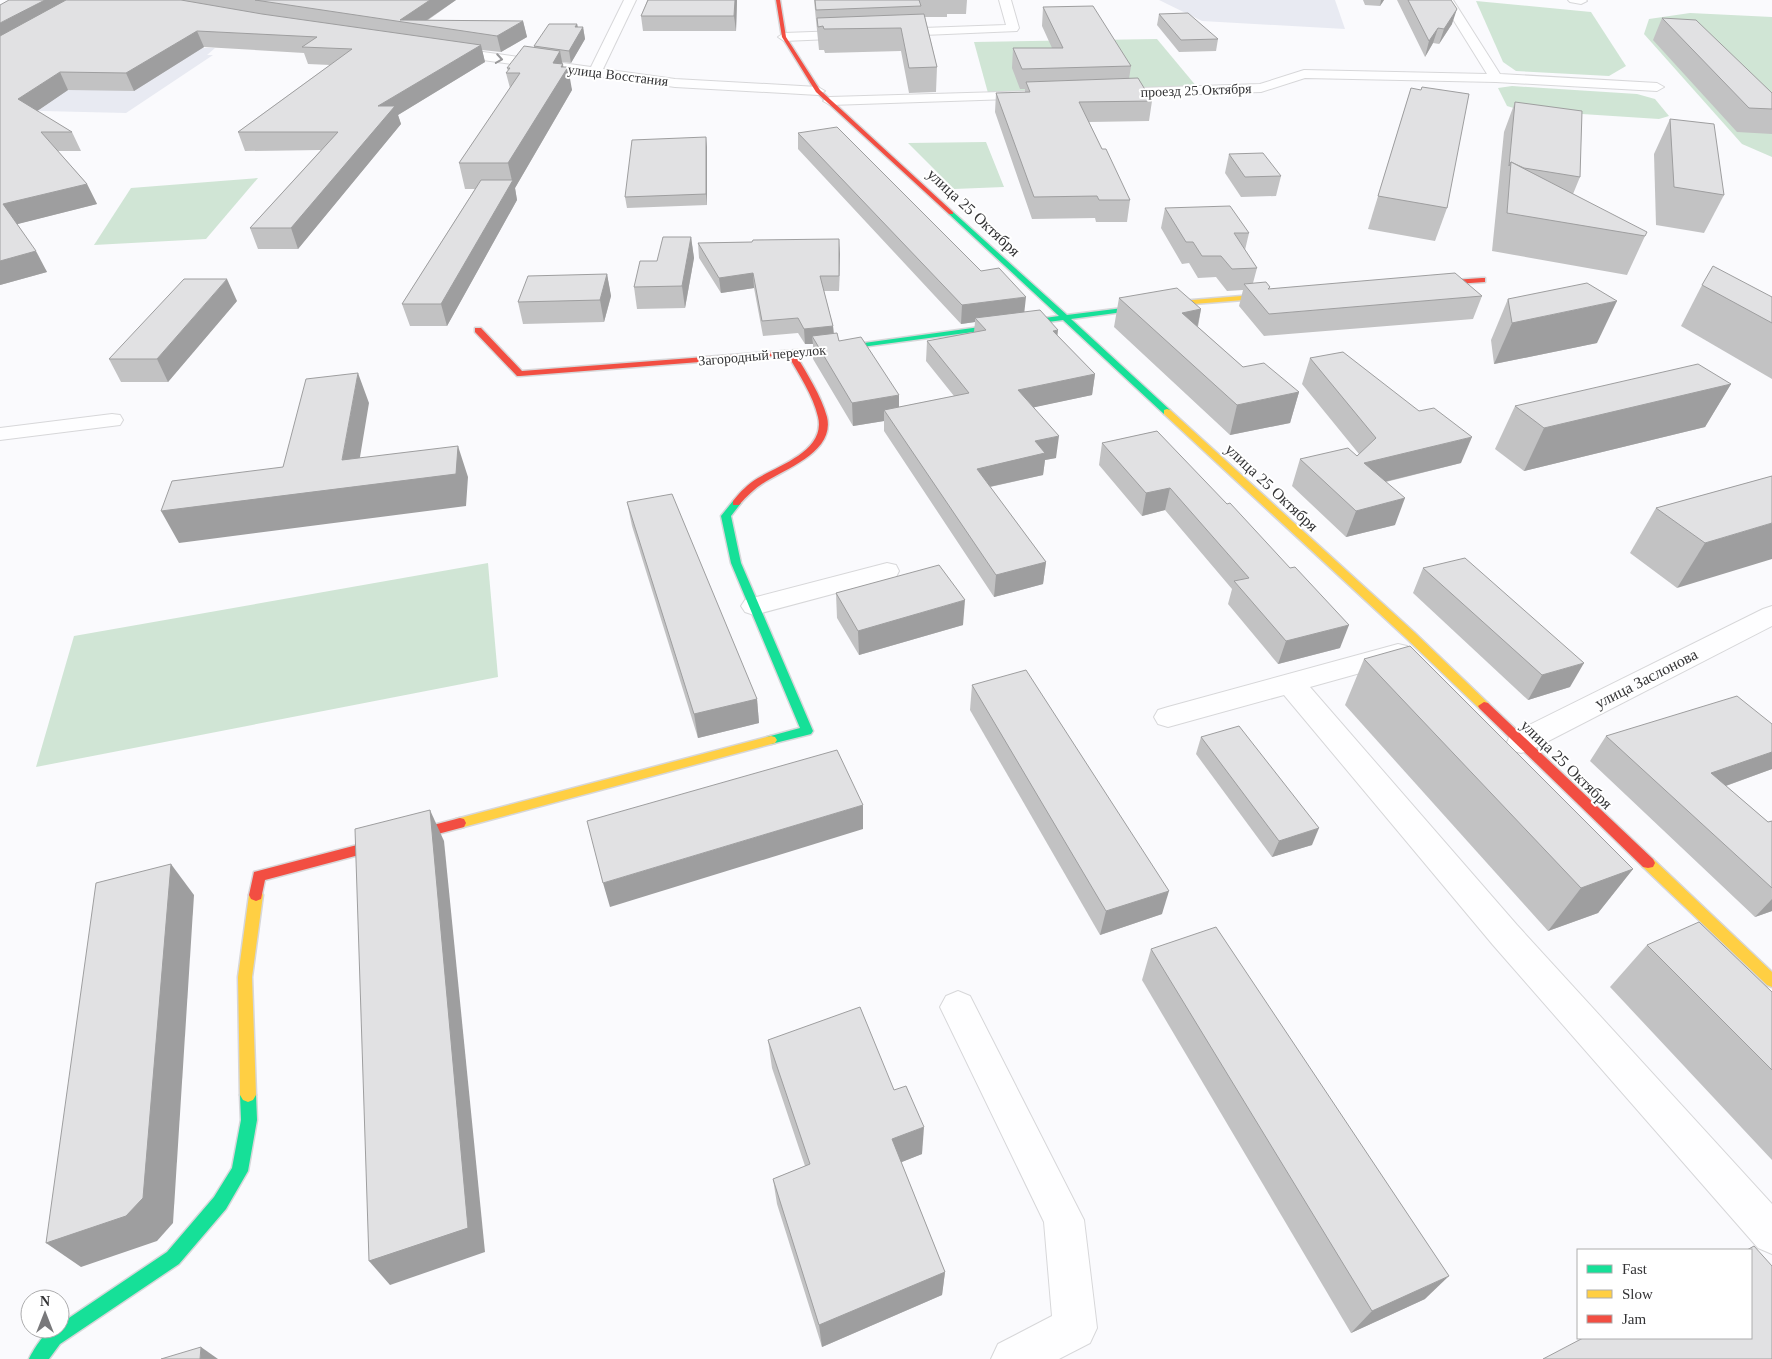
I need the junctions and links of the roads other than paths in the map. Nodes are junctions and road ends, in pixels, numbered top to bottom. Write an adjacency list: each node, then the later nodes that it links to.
1 (630, 0): 9 (street)
2 (778, 0): 7 (street, улица 25 Октября)
3 (1005, 0): 7 (street)
4 (1447, 0): 10 (street)
5 (1574, 0): 6 (street)
6 (1581, 1)
7 (784, 37): 12 (street, улица 25 Октября)
8 (433, 49): 9 (street, улица Восстания, one-way to 9)
9 (595, 73): 12 (street, улица Восстания)
10 (1496, 78): 11 (street, проезд 25 Октября); 13 (street, проезд 25 Октября)
11 (1657, 87)
12 (818, 91): 15 (street, улица 25 Октября)
13 (1100, 93)
14 (1052, 94): 15 (street)
15 (830, 101): 19 (street, улица 25 Октября)
16 (1482, 280): 17 (street)
17 (1415, 284)
18 (1294, 293): 19 (street, Загородный переулок)
19 (1065, 319): 21 (street, Загородный переулок); 27 (street, улица 25 Октября)
20 (478, 330): 21 (street, Загородный переулок)
21 (791, 353): 25 (street)
22 (112, 420): 23 (street)
23 (0, 434)
24 (887, 571): 25 (street)
25 (754, 606): 34 (street)
26 (1772, 615): 30 (street, улица Заслонова)
27 (1421, 646): 28 (street); 30 (street, улица 25 Октября)
28 (1290, 683): 29 (street); 33 (street)
29 (1168, 717)
30 (1520, 742): 31 (street, улица 25 Октября)
31 (1772, 981)
32 (958, 1007): 35 (street)
33 (1772, 1234)
34 (38, 1359)
35 (1013, 1359)

